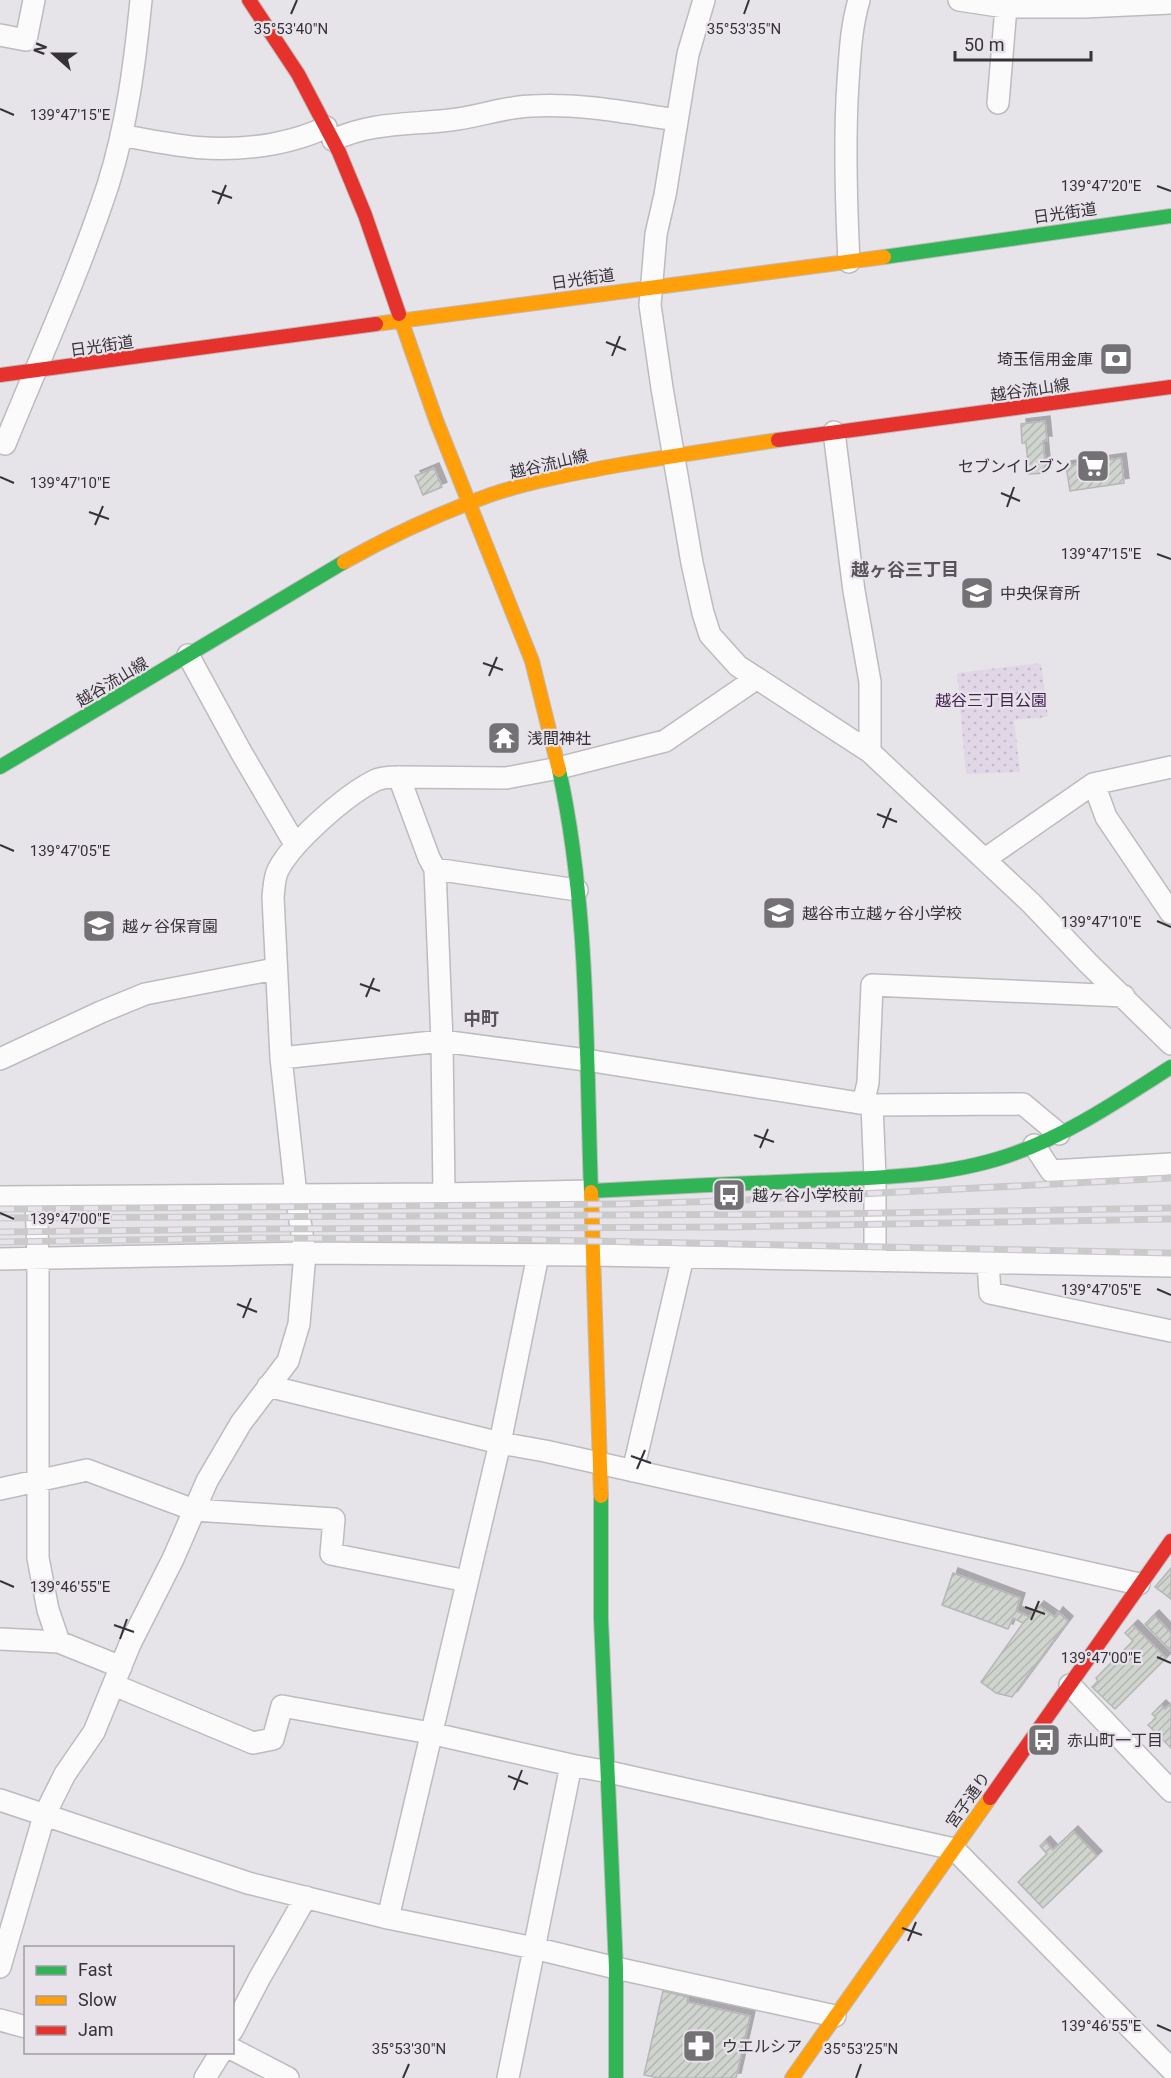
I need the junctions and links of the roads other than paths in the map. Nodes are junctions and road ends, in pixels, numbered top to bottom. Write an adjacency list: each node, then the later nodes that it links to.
1 (34, 0): 9 (street)
2 (141, 0): 13 (street)
3 (249, 0): 12 (street)
4 (704, 0): 11 (street)
5 (859, 0): 15 (street)
6 (959, 0): 8 (street)
7 (1171, 3): 8 (street)
8 (1006, 7): 10 (street)
9 (0, 35)
10 (998, 103)
11 (677, 120): 12 (street); 16 (street)
12 (330, 134): 13 (street); 17 (street)
13 (121, 135): 18 (street)
14 (1171, 216): 15 (street, 日光街道)
15 (849, 262): 16 (street, 日光街道)
16 (651, 287): 17 (street, 日光街道); 23 (street)
17 (401, 320): 18 (street, 日光街道); 24 (street)
18 (36, 370): 19 (street, 日光街道); 22 (street)
19 (0, 375)
20 (1171, 387): 21 (street, 越谷流山線)
21 (834, 432): 23 (street, 越谷流山線); 27 (street)
22 (4, 444)
23 (673, 456): 24 (street, 越谷流山線); 26 (street)
24 (470, 502): 25 (street, 越谷流山線); 30 (street)
25 (188, 656): 29 (street, 越谷流山線); 33 (street)
26 (756, 678): 27 (street); 30 (street)
27 (870, 753): 34 (street)
28 (1171, 766): 32 (street)
29 (0, 767)
30 (559, 768): 31 (street); 36 (street)
31 (399, 777): 33 (street); 35 (street)
32 (1094, 784): 34 (street); 37 (street)
33 (295, 844): 38 (street)
34 (985, 859): 39 (street)
35 (435, 869): 36 (street); 40 (street)
36 (577, 890): 44 (street)
37 (1171, 913)
38 (275, 969): 42 (street); 43 (street)
39 (1124, 996): 41 (street); 46 (street)
40 (442, 1041): 42 (street); 44 (street); 52 (street)
41 (1171, 1044)
42 (281, 1058): 53 (street)
43 (0, 1059)
44 (586, 1060): 46 (street); 51 (street)
45 (1171, 1068): 47 (street)
46 (868, 1104): 47 (street); 50 (street)
47 (1059, 1134): 48 (street)
48 (1035, 1145): 49 (street); 50 (street)
49 (1171, 1164)
50 (875, 1177): 51 (street); 62 (street)
51 (591, 1191): 52 (street); 58 (street)
52 (444, 1194): 53 (street)
53 (296, 1195): 55 (street); 56 (street)
54 (0, 1197): 55 (street)
55 (36, 1197): 61 (street)
56 (305, 1253): 57 (street); 61 (street); 66 (street)
57 (538, 1255): 58 (street); 67 (street)
58 (593, 1255): 59 (street); 68 (street)
59 (683, 1257): 62 (street); 69 (street)
60 (0, 1259): 61 (street)
61 (38, 1259): 70 (street)
62 (875, 1260): 63 (street)
63 (988, 1262): 64 (street); 65 (street)
64 (1171, 1266)
65 (1171, 1331)
66 (268, 1386): 67 (street); 72 (street)
67 (500, 1443): 68 (street); 74 (street)
68 (599, 1463): 69 (street); 82 (street)
69 (633, 1471): 75 (street)
70 (38, 1480): 71 (street); 72 (street); 77 (street)
71 (0, 1489)
72 (194, 1509): 74 (street); 78 (street)
73 (1171, 1541): 75 (street, 宮子通り)
74 (467, 1581): 80 (street)
75 (1139, 1584): 79 (street, 宮子通り)
76 (0, 1639): 77 (street)
77 (59, 1642): 78 (street)
78 (118, 1676): 80 (street); 85 (street)
79 (1070, 1685): 83 (street); 86 (street, 宮子通り)
80 (430, 1732): 81 (street); 88 (street)
81 (571, 1765): 82 (street); 89 (street)
82 (609, 1772): 86 (street); 91 (street)
83 (1171, 1791)
84 (0, 1800): 85 (street)
85 (44, 1816): 87 (street); 90 (street)
86 (954, 1849): 92 (street, 宮子通り); 98 (street)
87 (306, 1897): 88 (street); 95 (street)
88 (388, 1918): 89 (street)
89 (534, 1948): 91 (street); 101 (street)
90 (0, 1967)
91 (615, 1968): 92 (street); 102 (street)
92 (835, 2016): 103 (street, 宮子通り)
93 (0, 2020): 94 (street)
94 (24, 2026)
95 (234, 2027)
96 (234, 2050): 100 (street)
97 (220, 2054): 99 (street)
98 (1171, 2069)
99 (205, 2078)
100 (288, 2078)
101 (508, 2078)
102 (616, 2078)
103 (792, 2078)

